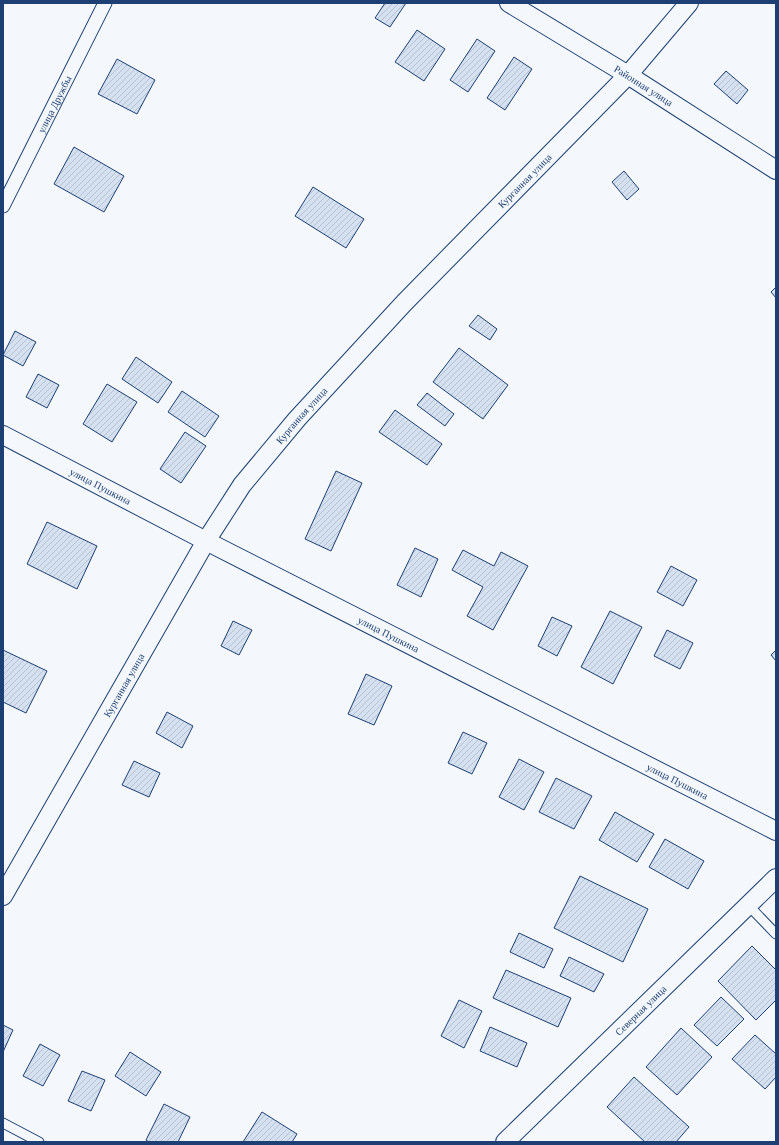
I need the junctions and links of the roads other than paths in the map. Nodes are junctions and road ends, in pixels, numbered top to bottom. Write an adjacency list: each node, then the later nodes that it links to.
1 (106, 3): 6 (street, улица Дружбы)
2 (509, 3): 4 (street, Районная улица)
3 (689, 3): 4 (street, Курганная улица)
4 (628, 75): 5 (street, Районная улица); 8 (street, Курганная улица)
5 (776, 170)
6 (3, 206)
7 (3, 435): 8 (street, улица Пушкина)
8 (206, 541): 9 (street, улица Пушкина); 11 (street, Курганная улица)
9 (776, 831)
10 (776, 878): 12 (street, Северная улица)
11 (3, 896)
12 (748, 905): 13 (lane); 16 (street, Северная улица)
13 (776, 934)
14 (3, 1123): 15 (lane)
15 (39, 1142)
16 (505, 1142)

